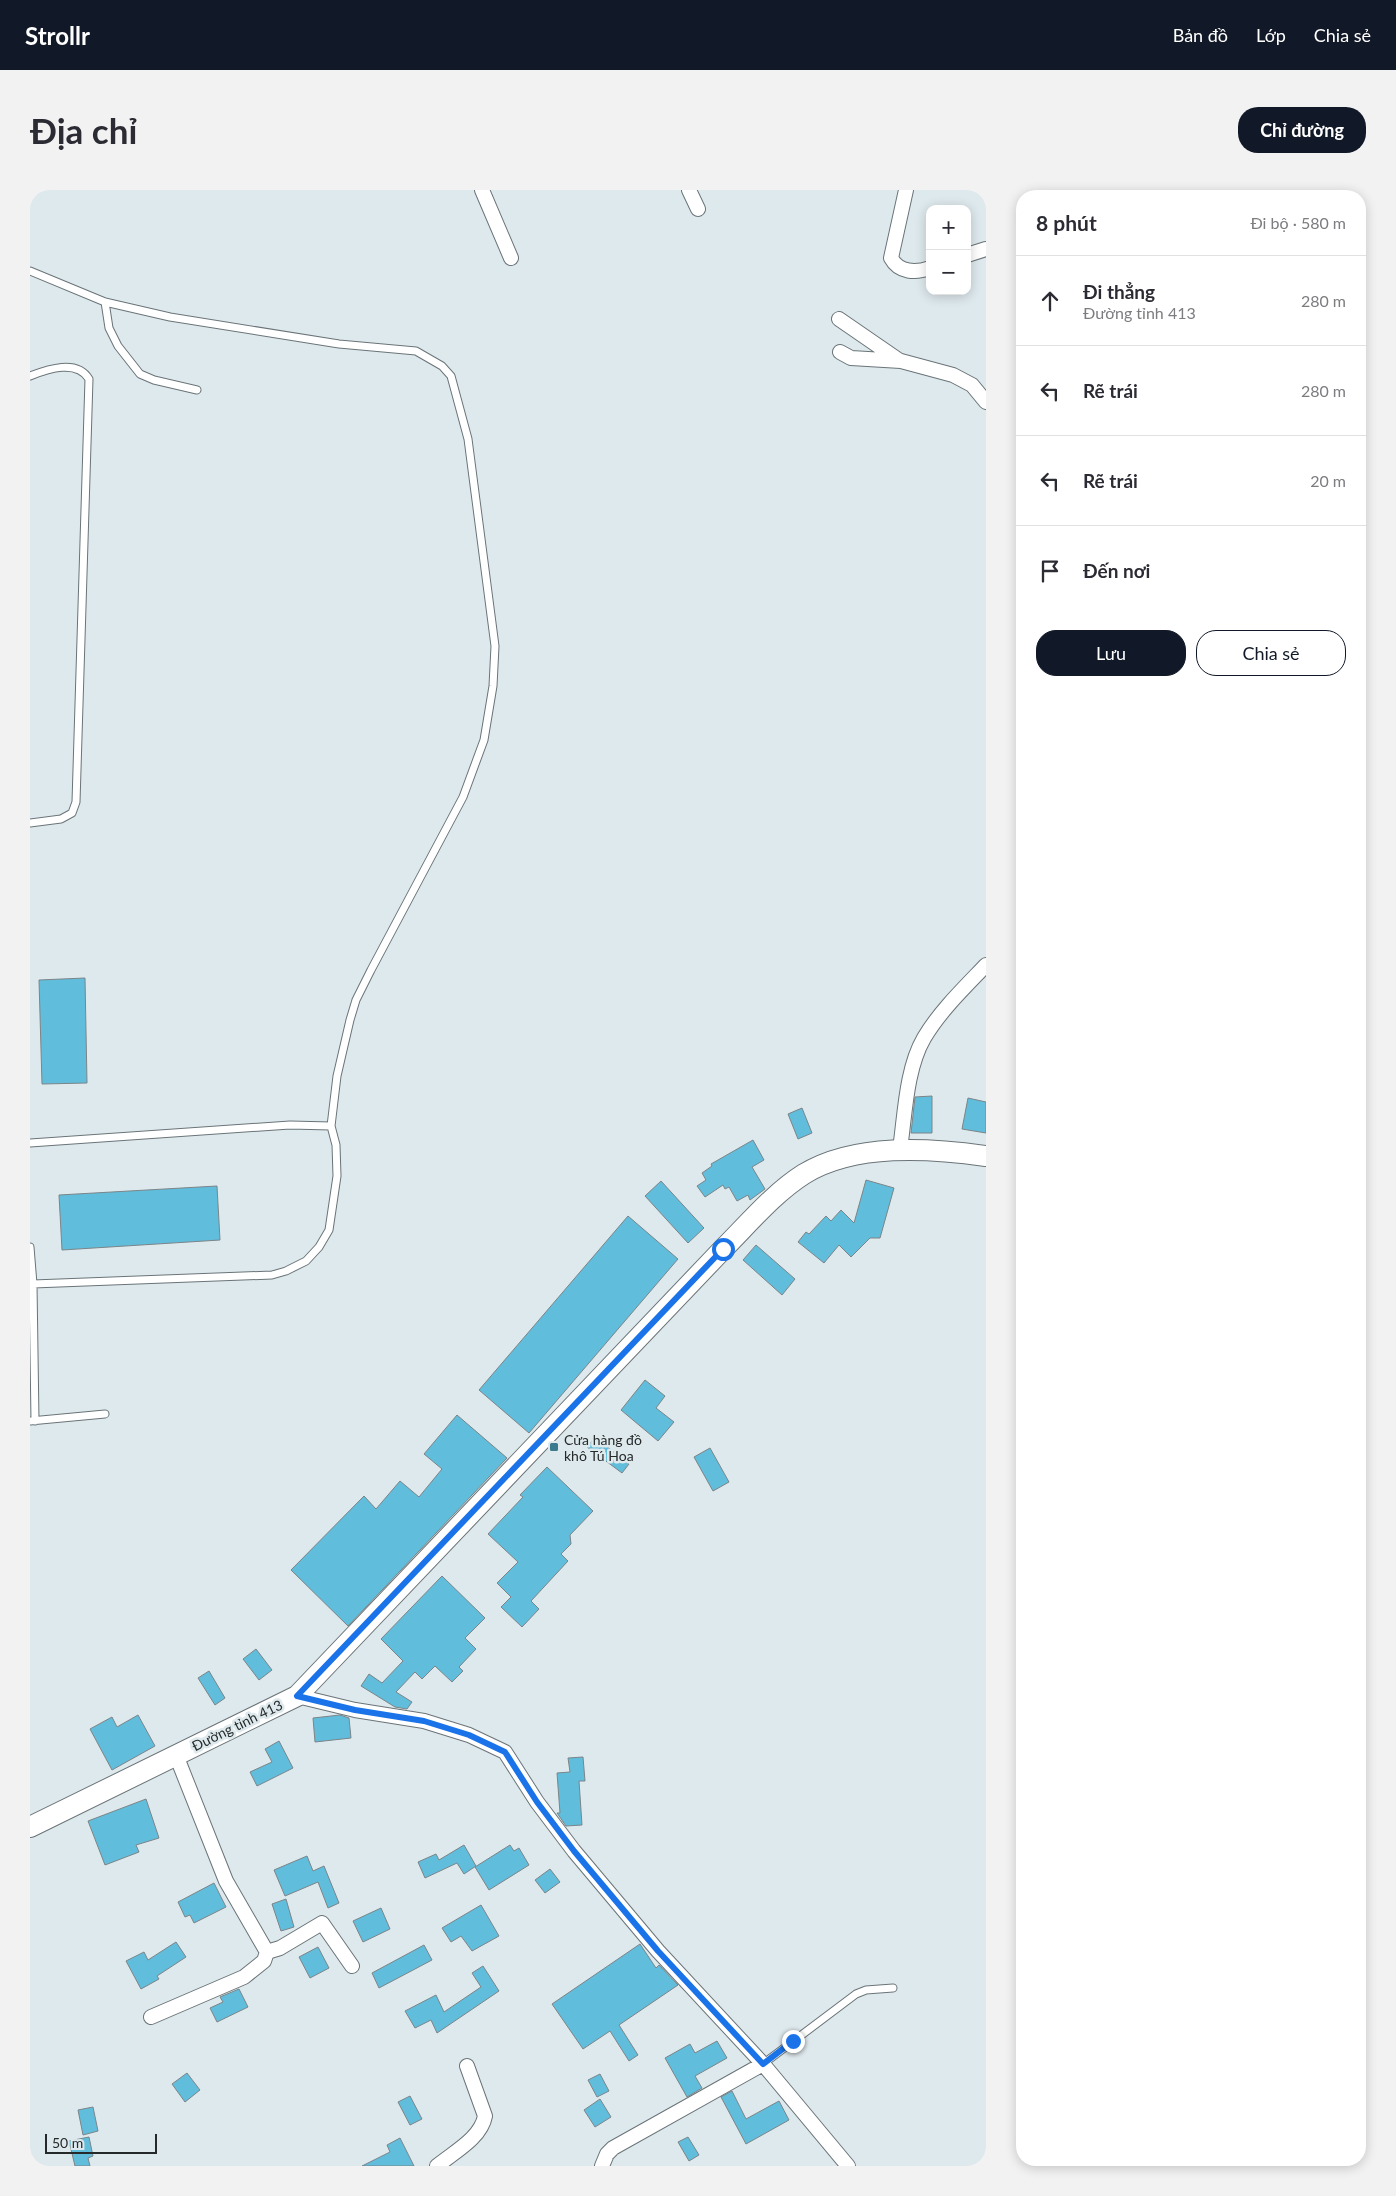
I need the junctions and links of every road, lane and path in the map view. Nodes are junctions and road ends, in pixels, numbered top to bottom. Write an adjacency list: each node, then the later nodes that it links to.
1 (482, 190): 7 (street)
2 (689, 190): 4 (street)
3 (906, 190): 8 (street)
4 (698, 209)
5 (986, 249): 6 (street)
6 (971, 254)
7 (511, 258)
8 (926, 269)
9 (30, 271): 10 (lane)
10 (106, 302): 15 (lane); 21 (lane)
11 (839, 319): 13 (street)
12 (840, 352): 13 (street)
13 (900, 361): 16 (street)
14 (30, 376): 17 (lane)
15 (196, 390)
16 (986, 402)
17 (30, 823)
18 (986, 965): 19 (street)
19 (976, 976): 20 (street); 23 (street)
20 (986, 986)
21 (331, 1126): 22 (lane); 26 (lane)
22 (30, 1143)
23 (900, 1149): 24 (main road, Đường tỉnh 413); 29 (main road, Đường tỉnh 413)
24 (986, 1156)
25 (30, 1246): 26 (lane)
26 (33, 1284): 28 (lane)
27 (105, 1414): 28 (lane)
28 (32, 1421)
29 (297, 1696): 30 (main road, Đường tỉnh 413); 36 (street)
30 (176, 1755): 31 (main road, Đường tỉnh 413); 32 (street)
31 (30, 1827)
32 (267, 1952): 33 (street); 35 (street)
33 (352, 1966)
34 (893, 1988): 36 (lane)
35 (151, 2017)
36 (763, 2064): 39 (street); 40 (street)
37 (467, 2066): 38 (street)
38 (437, 2166)
39 (602, 2166)
40 (848, 2166)

